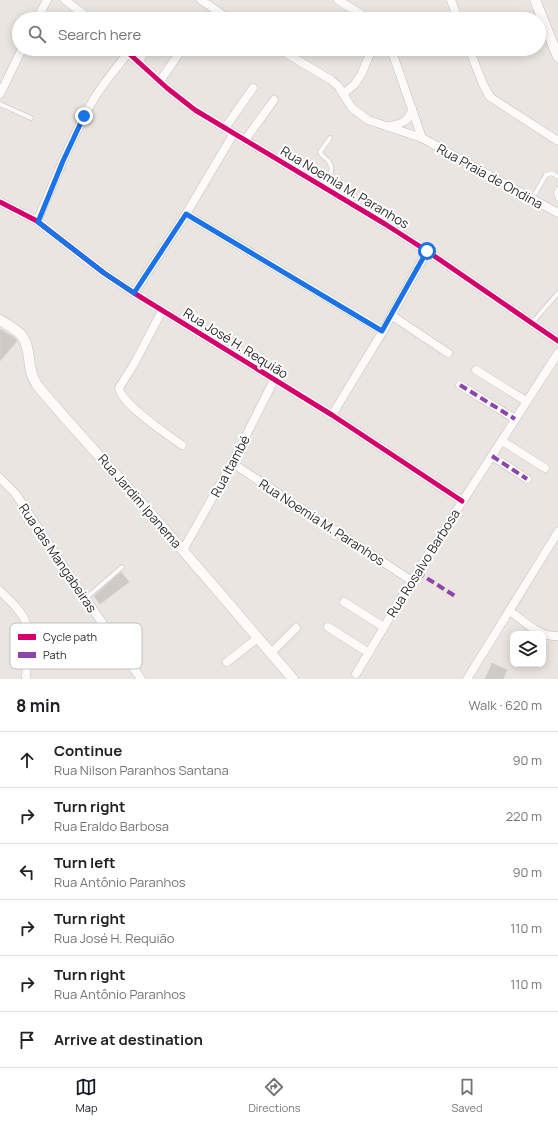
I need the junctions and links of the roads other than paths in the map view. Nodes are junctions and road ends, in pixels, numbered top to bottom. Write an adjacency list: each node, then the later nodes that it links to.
1 (47, 0): 7 (street)
2 (65, 0): 8 (street)
3 (201, 0): 9 (street)
4 (338, 0): 10 (street)
5 (451, 0): 11 (street)
6 (535, 0): 12 (street)
7 (40, 12)
8 (81, 12)
9 (219, 12)
10 (358, 12)
11 (455, 12)
12 (540, 12)
13 (546, 27): 23 (street)
14 (19, 56): 27 (street)
15 (123, 56): 48 (street)
16 (131, 56): 24 (street, Rua Noemia M. Paranhos)
17 (142, 56): 24 (street)
18 (177, 56): 25 (street)
19 (291, 56): 28 (street, Rua Praia de Ondina)
20 (369, 56): 28 (street)
21 (393, 56): 31 (street, Rua Praia de Ondina)
22 (472, 56): 39 (street)
23 (558, 57)
24 (138, 62): 25 (street, Rua Noemia M. Paranhos)
25 (160, 81): 34 (street, Rua Noemia M. Paranhos)
26 (253, 88): 34 (street)
27 (0, 94)
28 (343, 94): 33 (street, Rua Praia de Ondina)
29 (274, 100): 38 (street)
30 (0, 104): 32 (lane)
31 (412, 110): 33 (street); 37 (street, Rua Praia de Ondina)
32 (31, 118)
33 (387, 126): 37 (street, Rua Praia de Ondina)
34 (225, 128): 35 (street, Rua Noemia M. Paranhos)
35 (234, 133): 38 (street, Rua Noemia M. Paranhos); 47 (street)
36 (330, 138): 41 (lane)
37 (422, 138): 43 (street, Rua Praia de Ondina)
38 (245, 140): 41 (street, Rua Noemia M. Paranhos)
39 (558, 141)
40 (558, 177): 43 (lane)
41 (324, 187): 49 (street, Rua Noemia M. Paranhos)
42 (558, 189): 44 (lane)
43 (532, 199): 46 (street, Rua Praia de Ondina)
44 (558, 199)
45 (0, 202): 48 (street, Rua José H. Requião)
46 (558, 213)
47 (186, 214): 50 (street); 56 (street)
48 (38, 222): 50 (street, Rua José H. Requião)
49 (427, 251): 53 (street); 55 (street, Rua Noemia M. Paranhos)
50 (134, 293): 52 (street, Rua José H. Requião)
51 (558, 293): 55 (lane)
52 (162, 310): 61 (street, Rua José H. Requião); 67 (street)
53 (391, 315): 56 (street); 58 (street)
54 (0, 320): 75 (street, Rua Jardim Ipanema)
55 (532, 323): 57 (street, Rua Noemia M. Paranhos)
56 (382, 331): 64 (street)
57 (558, 341)
58 (448, 353)
59 (558, 353): 63 (street, Rua Rosalvo Barbosa)
60 (476, 370): 63 (street)
61 (274, 380): 64 (street, Rua José H. Requião); 69 (street, Rua Itambé)
62 (460, 385): 65 (street)
63 (526, 401): 65 (street, Rua Rosalvo Barbosa)
64 (332, 415): 73 (street, Rua José H. Requião)
65 (515, 419): 66 (street, Rua Rosalvo Barbosa)
66 (502, 441): 68 (street, Rua Rosalvo Barbosa); 70 (street)
67 (182, 445)
68 (492, 456): 72 (street); 73 (street, Rua Rosalvo Barbosa)
69 (232, 463): 75 (street, Rua Itambé); 77 (street, Rua Noemia M. Paranhos)
70 (545, 468)
71 (0, 478): 79 (street, Rua das Mangabeiras)
72 (526, 479)
73 (462, 501): 77 (street, Rua Rosalvo Barbosa)
74 (558, 532): 81 (street)
75 (184, 550): 88 (street, Rua Jardim Ipanema)
76 (122, 567): 79 (lane)
77 (412, 581): 85 (street, Rua Rosalvo Barbosa)
78 (0, 591): 82 (street)
79 (86, 599): 83 (street, Rua das Mangabeiras)
80 (344, 602): 85 (street)
81 (510, 611): 87 (street); 96 (street)
82 (26, 623)
83 (102, 623)
84 (328, 627): 90 (street)
85 (384, 627): 90 (street, Rua Rosalvo Barbosa)
86 (296, 628): 89 (street)
87 (558, 636)
88 (258, 638): 89 (street, Rua Jardim Ipanema); 91 (street)
89 (271, 653): 95 (street, Rua Jardim Ipanema)
90 (369, 653): 93 (street, Rua Rosalvo Barbosa)
91 (227, 662)
92 (134, 669): 94 (street, Rua das Mangabeiras)
93 (356, 674)
94 (141, 679)
95 (293, 679)
96 (466, 679)

